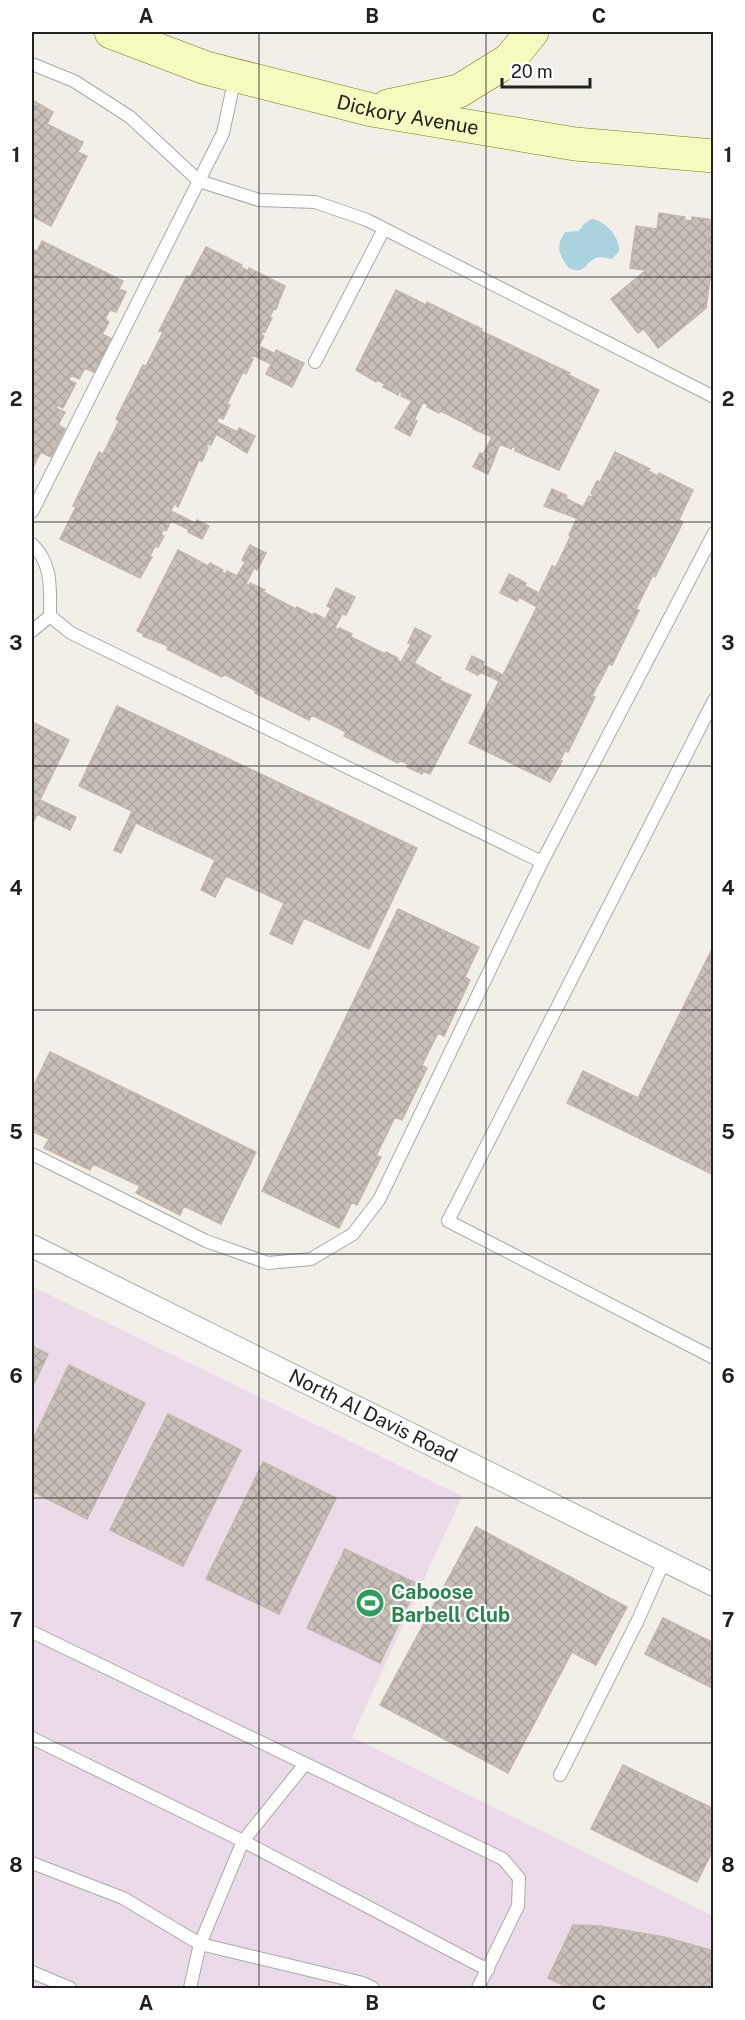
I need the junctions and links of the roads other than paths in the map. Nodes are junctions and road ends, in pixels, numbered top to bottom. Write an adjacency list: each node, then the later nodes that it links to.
1 (111, 32): 4 (main road, Dickory Avenue)
2 (532, 32): 5 (main road)
3 (32, 64): 7 (lane)
4 (235, 75): 5 (main road, Dickory Avenue); 7 (lane)
5 (372, 110): 6 (main road, Dickory Avenue)
6 (714, 156)
7 (199, 181): 8 (lane); 11 (lane)
8 (384, 229): 9 (lane); 10 (lane)
9 (315, 362)
10 (714, 397)
11 (32, 512)
12 (714, 533): 17 (lane)
13 (32, 544): 14 (lane)
14 (50, 616): 15 (lane); 17 (lane)
15 (32, 632)
16 (714, 700): 20 (lane)
17 (542, 862): 18 (lane)
18 (32, 1154)
19 (32, 1246): 21 (street, North Al Davis Road)
20 (714, 1359)
21 (665, 1559): 22 (street, North Al Davis Road); 26 (lane)
22 (714, 1585)
23 (32, 1632): 25 (lane)
24 (32, 1738): 27 (lane)
25 (305, 1764): 27 (lane); 30 (lane)
26 (560, 1775)
27 (243, 1841): 29 (lane); 30 (lane)
28 (32, 1863): 29 (lane)
29 (200, 1944): 33 (lane); 34 (lane)
30 (488, 1970): 35 (lane)
31 (32, 1972): 32 (lane)
32 (70, 1989)
33 (190, 1989)
34 (373, 1989)
35 (478, 1989)

